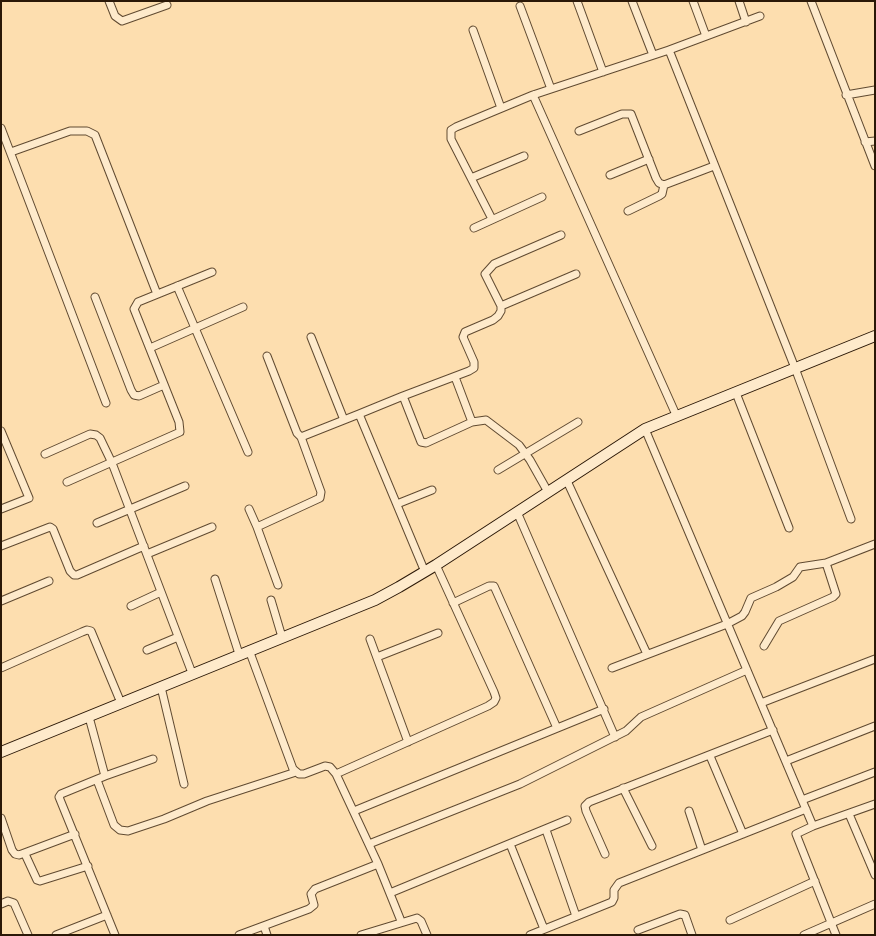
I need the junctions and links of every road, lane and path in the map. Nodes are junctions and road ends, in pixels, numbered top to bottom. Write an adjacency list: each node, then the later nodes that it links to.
1 (109, 1): 7 (street)
2 (577, 1): 15 (street)
3 (632, 1): 14 (street)
4 (693, 1): 12 (street)
5 (739, 1): 10 (street)
6 (810, 1): 18 (street)
7 (167, 5)
8 (520, 6): 16 (street)
9 (760, 16): 10 (street)
10 (746, 22): 12 (street)
11 (473, 30): 20 (street)
12 (706, 36): 13 (street)
13 (669, 50): 14 (street); 28 (street)
14 (653, 55): 15 (street)
15 (603, 72): 16 (street)
16 (551, 89): 19 (street)
17 (875, 90): 18 (street)
18 (846, 95): 24 (street)
19 (533, 96): 20 (street); 57 (street)
20 (501, 108): 31 (street)
21 (579, 131): 27 (street)
22 (2, 132): 25 (street)
23 (875, 141): 24 (street)
24 (865, 142): 29 (street)
25 (11, 152): 41 (street); 55 (street)
26 (524, 156): 31 (street)
27 (649, 159): 30 (street); 32 (street)
28 (714, 166): 32 (street); 50 (street)
29 (875, 166)
30 (610, 175)
31 (471, 178): 35 (street)
32 (664, 185): 34 (street)
33 (542, 197): 35 (street)
34 (628, 211)
35 (492, 219): 36 (street)
36 (474, 228)
37 (561, 235): 43 (street)
38 (212, 272): 40 (street)
39 (576, 274): 43 (street)
40 (177, 286): 41 (street); 45 (street)
41 (157, 294): 48 (street)
42 (95, 297): 52 (street)
43 (501, 306): 51 (street)
44 (243, 308): 45 (street)
45 (195, 329): 48 (street); 64 (street)
46 (875, 336): 50 (street)
47 (312, 337): 58 (street)
48 (150, 348): 52 (street)
49 (267, 356): 63 (street)
50 (795, 368): 53 (street); 79 (street)
51 (455, 376): 54 (street); 59 (street)
52 (164, 385): 67 (street)
53 (736, 392): 57 (street); 83 (street)
54 (403, 396): 56 (street); 59 (street)
55 (106, 403)
56 (359, 414): 58 (street); 74 (street)
57 (677, 417): 61 (street)
58 (344, 420): 63 (street)
59 (472, 422): 65 (street)
60 (578, 422): 65 (street)
61 (646, 429): 69 (street); 99 (street)
62 (1, 431): 75 (street)
63 (301, 437): 82 (street)
64 (248, 452)
65 (526, 453): 68 (street); 73 (street)
66 (45, 454): 67 (street)
67 (112, 463): 70 (street); 77 (street)
68 (498, 470)
69 (567, 481): 73 (street); 107 (street)
70 (67, 482)
71 (185, 486): 77 (street)
72 (432, 490): 74 (street)
73 (548, 492): 78 (street)
74 (397, 504): 90 (street)
75 (1, 509)
76 (249, 509): 82 (street)
77 (129, 510): 80 (street); 86 (street)
78 (517, 512): 89 (street); 117 (street)
79 (851, 519)
80 (97, 523)
81 (212, 527): 87 (street)
82 (257, 527): 93 (street)
83 (789, 528)
84 (875, 544): 88 (street)
85 (1, 546): 86 (street)
86 (144, 546): 87 (street)
87 (147, 554): 94 (street)
88 (826, 563): 99 (street); 104 (street)
89 (436, 565): 90 (street); 97 (street)
90 (425, 572): 102 (street)
91 (216, 579): 106 (street)
92 (49, 581): 96 (street)
93 (278, 585)
94 (161, 592): 98 (street); 101 (street)
95 (271, 600): 102 (street)
96 (1, 601)
97 (453, 603): 120 (street); 123 (street)
98 (130, 606)
99 (727, 624): 107 (street); 112 (street)
100 (438, 633): 108 (street)
101 (178, 637): 105 (street); 113 (street)
102 (282, 637): 106 (street)
103 (370, 639): 108 (street)
104 (764, 646)
105 (147, 650)
106 (244, 652): 113 (street); 128 (street)
107 (648, 654): 111 (street)
108 (377, 657): 123 (street)
109 (875, 659): 116 (street)
110 (1, 668): 115 (street)
111 (612, 668)
112 (747, 670): 116 (street); 122 (street)
113 (192, 673): 114 (street)
114 (161, 687): 115 (street); 133 (street)
115 (121, 703): 118 (street)
116 (761, 703): 121 (street)
117 (604, 709): 120 (street); 122 (street)
118 (88, 717): 124 (street); 131 (street)
119 (875, 726): 127 (street)
120 (557, 728): 138 (street)
121 (773, 730): 125 (street); 127 (street)
122 (615, 737): 147 (street)
123 (408, 742): 130 (street)
124 (1, 752)
125 (710, 756): 134 (street); 146 (street)
126 (153, 759): 131 (street)
127 (786, 761): 135 (street)
128 (296, 772): 130 (street); 132 (street)
129 (875, 772): 135 (street)
130 (336, 774): 138 (street)
131 (105, 776): 132 (street)
132 (97, 780): 145 (street)
133 (184, 784)
134 (623, 788): 149 (street); 152 (street)
135 (802, 800): 137 (street)
136 (875, 804): 140 (street)
137 (806, 809): 143 (street); 146 (street)
138 (354, 811): 147 (street)
139 (689, 811): 150 (street)
140 (849, 814): 143 (street); 155 (street)
141 (1, 818): 151 (street)
142 (566, 820): 144 (street)
143 (813, 826): 156 (street)
144 (546, 830): 148 (street); 161 (street)
145 (75, 834): 151 (street); 154 (street)
146 (743, 834): 150 (street)
147 (369, 844): 153 (street)
148 (510, 844): 157 (street); 166 (street)
149 (652, 846)
150 (702, 850): 161 (street)
151 (25, 854): 154 (street)
152 (605, 854)
153 (378, 864): 157 (street); 165 (street)
154 (88, 866): 160 (street)
155 (875, 875)
156 (815, 881): 162 (street); 164 (street)
157 (390, 893): 163 (street)
158 (1, 904): 168 (street)
159 (875, 904): 164 (street)
160 (107, 915): 169 (street); 170 (street)
161 (576, 916): 166 (street)
162 (730, 920)
163 (401, 921): 173 (street); 174 (street)
164 (832, 922): 177 (street); 178 (street)
165 (264, 926): 171 (street); 172 (street)
166 (544, 929): 175 (street)
167 (638, 930): 176 (street)
168 (28, 935)
169 (56, 935)
170 (115, 935)
171 (239, 935)
172 (267, 935)
173 (361, 935)
174 (427, 935)
175 (530, 935)
176 (692, 935)
177 (804, 935)
178 (836, 935)

